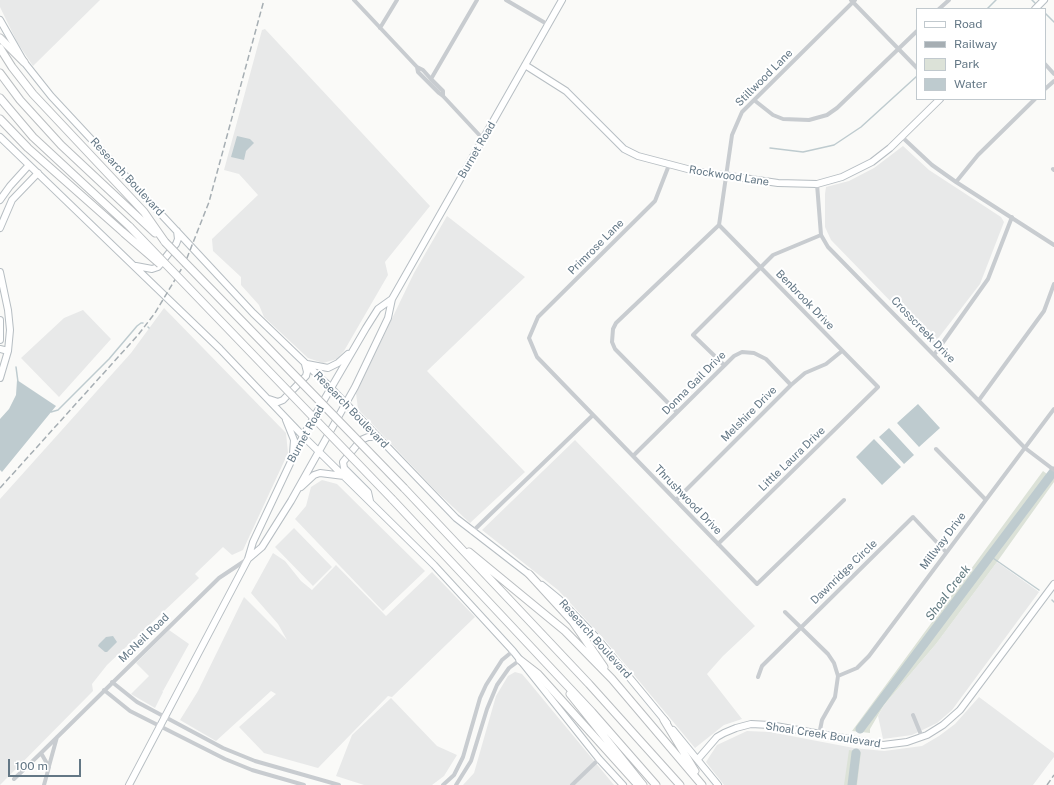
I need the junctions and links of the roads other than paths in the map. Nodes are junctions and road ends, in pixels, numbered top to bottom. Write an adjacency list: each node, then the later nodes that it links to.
1 (354, 0): 13 (street)
2 (397, 0): 13 (street)
3 (477, 0): 24 (street)
4 (506, 0): 12 (street)
5 (562, 0): 12 (main road, Burnet Road)
6 (949, 0): 9 (street)
7 (1044, 0): 10 (main road)
8 (853, 1): 17 (street); 28 (street, Stillwood Lane)
9 (941, 8)
10 (1036, 8)
11 (0, 20): 18 (main road, Research Boulevard)
12 (548, 24): 19 (main road, Burnet Road)
13 (380, 28): 24 (street)
14 (916, 32): 17 (street)
15 (0, 38): 18 (highway)
16 (0, 48): 47 (highway)
17 (898, 49): 21 (street); 28 (street)
18 (24, 62): 45 (main road, Research Boulevard)
19 (525, 65): 34 (main road, Burnet Road); 36 (main road, Rockwood Lane)
20 (1046, 65): 23 (street)
21 (916, 67)
22 (0, 73): 47 (highway)
23 (1054, 74)
24 (430, 81): 34 (street)
25 (1054, 81): 26 (street)
26 (1046, 89)
27 (0, 98): 52 (highway, bridge)
28 (754, 100): 38 (street, Stillwood Lane)
29 (939, 100): 33 (main road, Rockwood Lane)
30 (1034, 100): 39 (street)
31 (0, 119): 52 (highway, bridge)
32 (0, 137): 35 (main road)
33 (902, 137): 39 (street); 40 (main road, Rockwood Lane)
34 (483, 139): 54 (main road, Burnet Road)
35 (29, 165): 37 (main road); 41 (main road)
36 (669, 165): 38 (main road, Rockwood Lane); 58 (street, Primrose Lane)
37 (38, 173): 44 (main road); 49 (main road)
38 (726, 176): 40 (main road, Rockwood Lane); 43 (street, Stillwood Lane)
39 (956, 182): 42 (street)
40 (817, 184): 46 (street)
41 (0, 200)
42 (1012, 218): 48 (street); 64 (street)
43 (719, 224): 50 (street, Benbrook Drive); 75 (street)
44 (0, 228)
45 (177, 231): 49 (main road); 65 (main road, Research Boulevard)
46 (821, 235): 50 (street); 64 (street, Crosscreek Drive)
47 (165, 242): 93 (highway, bridge)
48 (1054, 245)
49 (134, 266): 71 (main road)
50 (760, 267): 63 (street, Benbrook Drive); 66 (street)
51 (0, 272): 57 (main road)
52 (174, 274): 103 (highway, bridge)
53 (1054, 284): 72 (street)
54 (392, 299): 61 (main road, Burnet Road); 73 (main road, Burnet Road)
55 (0, 320): 56 (main road)
56 (0, 324): 57 (main road); 59 (main road)
57 (10, 324): 62 (main road)
58 (529, 338): 76 (street, Thrushwood Drive)
59 (0, 340)
60 (0, 349): 62 (main road)
61 (353, 350): 65 (main road); 70 (main road, Burnet Road)
62 (8, 351): 67 (main road)
63 (842, 351): 68 (street, Melshire Drive); 69 (street, Benbrook Drive)
64 (934, 355): 72 (street, Crosscreek Drive)
65 (305, 364): 70 (main road, Research Boulevard); 71 (main road)
66 (724, 365): 68 (street, Donna Gail Drive); 75 (street, Donna Gail Drive)
67 (0, 378)
68 (791, 385): 88 (street, Melshire Drive)
69 (878, 387): 94 (street, Little Laura Drive)
70 (331, 388): 73 (main road, Research Boulevard); 78 (main road, Burnet Road)
71 (268, 399): 77 (main road)
72 (979, 400): 80 (street, Crosscreek Drive)
73 (346, 404): 79 (main road, Research Boulevard); 82 (main road, Burnet Road)
74 (1054, 409): 80 (street, Millway Drive)
75 (677, 412): 84 (street, Donna Gail Drive)
76 (593, 415): 84 (street, Thrushwood Drive); 92 (street)
77 (285, 417): 78 (main road); 83 (main road)
78 (303, 436): 82 (main road); 83 (main road, Burnet Road)
79 (378, 437): 91 (main road); 92 (main road, Research Boulevard)
80 (1025, 448): 85 (street, Crosscreek Drive); 90 (street, Millway Drive)
81 (936, 449): 90 (street)
82 (318, 451): 86 (main road); 87 (main road, Burnet Road)
83 (293, 456): 96 (main road, Burnet Road)
84 (633, 456): 88 (street, Thrushwood Drive)
85 (1054, 470)
86 (345, 476): 87 (main road); 91 (main road)
87 (297, 491): 96 (main road, Burnet Road)
88 (677, 499): 94 (street, Thrushwood Drive)
89 (844, 500): 94 (street, Thrushwood Drive)
90 (985, 500): 95 (street, Millway Drive)
91 (370, 502): 101 (main road)
92 (472, 532): 97 (main road, Research Boulevard)
93 (453, 540): 106 (highway); 132 (highway)
94 (718, 544)
95 (946, 552): 100 (street, Dawnridge Circle); 104 (street, Millway Drive)
96 (248, 558): 107 (street, McNeil Road); 110 (main road, Burnet Road)
97 (529, 574): 106 (highway); 111 (main road, Research Boulevard)
98 (1054, 584): 115 (main road, Shoal Creek Boulevard)
99 (785, 612): 100 (street)
100 (800, 627): 104 (street); 105 (street, Dawnridge Circle)
101 (512, 650): 102 (main road); 125 (street)
102 (520, 660): 117 (main road); 126 (street); 129 (highway)
103 (546, 664): 130 (highway); 131 (highway)
104 (838, 676): 113 (street)
105 (758, 677)
106 (612, 679): 133 (highway)
107 (112, 682): 108 (street, McNeil Road); 110 (street)
108 (104, 690): 112 (street); 114 (street, McNeil Road)
109 (913, 715): 115 (street)
110 (165, 718): 112 (main road, Burnet Road); 124 (street)
111 (664, 720): 118 (main road, Research Boulevard); 133 (highway)
112 (161, 727): 122 (main road, Burnet Road); 123 (street)
113 (816, 734): 115 (main road, Shoal Creek Boulevard); 118 (main road, Shoal Creek Boulevard)
114 (57, 737): 116 (street, McNeil Road); 119 (street)
115 (922, 737)
116 (41, 753): 119 (street); 120 (street, McNeil Road)
117 (599, 759): 127 (street); 128 (main road)
118 (698, 759): 134 (main road, Research Boulevard)
119 (49, 767): 121 (street)
120 (14, 779)
121 (44, 785)
122 (129, 785)
123 (304, 785)
124 (339, 785)
125 (443, 785)
126 (456, 785)
127 (572, 785)
128 (623, 785)
129 (638, 785)
130 (643, 785)
131 (656, 785)
132 (680, 785)
133 (703, 785)
134 (718, 785)

